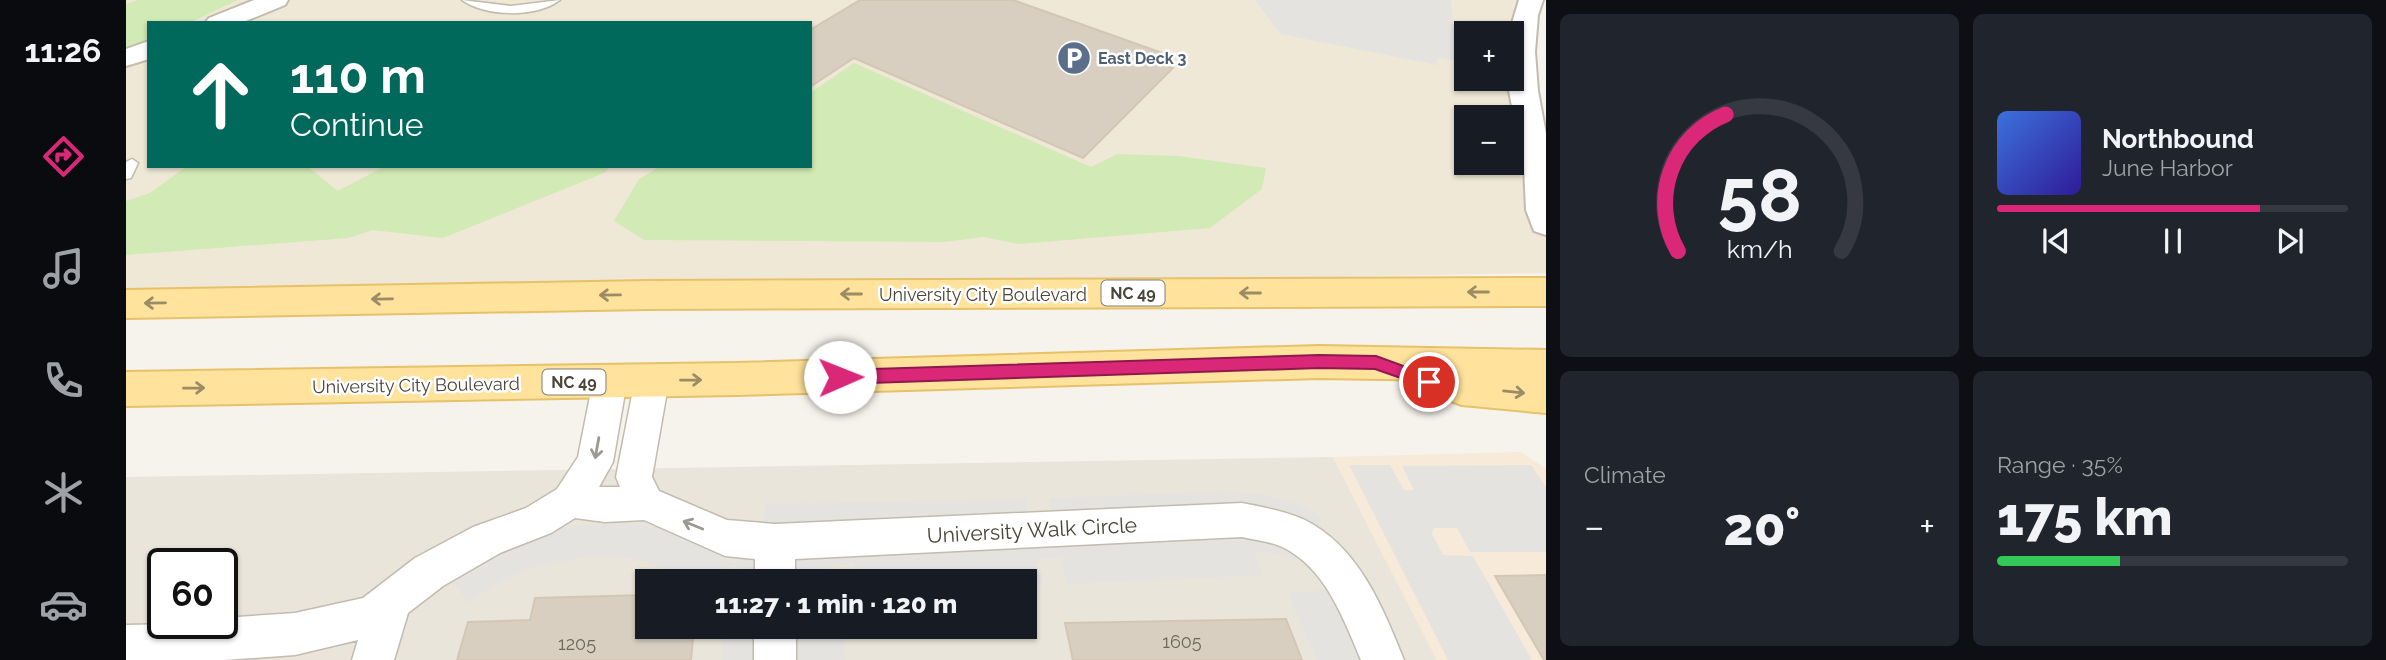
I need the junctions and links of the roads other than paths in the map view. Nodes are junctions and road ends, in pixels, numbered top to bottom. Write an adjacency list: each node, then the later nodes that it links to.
1 (276, 0): 5 (street)
2 (467, 0): 3 (lane)
3 (555, 0)
4 (1531, 0): 8 (street)
5 (223, 21)
6 (147, 51): 7 (street)
7 (126, 58)
8 (1537, 120): 9 (street)
9 (1543, 172): 10 (street)
10 (1546, 223)
11 (1546, 292): 12 (main road, University City Boulevard / NC 49, one-way to 12)
12 (126, 304)
13 (1376, 363): 14 (main road, University City Boulevard / NC 49); 15 (main road, University City Boulevard / NC 49, one-way to 13); 18 (main road, one-way to 18)
14 (1546, 366)
15 (652, 380): 16 (main road, University City Boulevard / NC 49); 19 (street)
16 (610, 381): 17 (main road, University City Boulevard / NC 49, one-way to 16); 20 (street, one-way to 20)
17 (126, 389)
18 (1546, 396)
19 (640, 490): 20 (street); 21 (street, University Walk Circle, one-way to 19)
20 (570, 501): 23 (street)
21 (775, 542): 22 (street); 28 (street, University Walk Circle)
22 (775, 569)
23 (391, 603): 25 (street); 26 (street)
24 (775, 639): 27 (street)
25 (126, 646)
26 (373, 660)
27 (775, 660)
28 (1383, 660)

